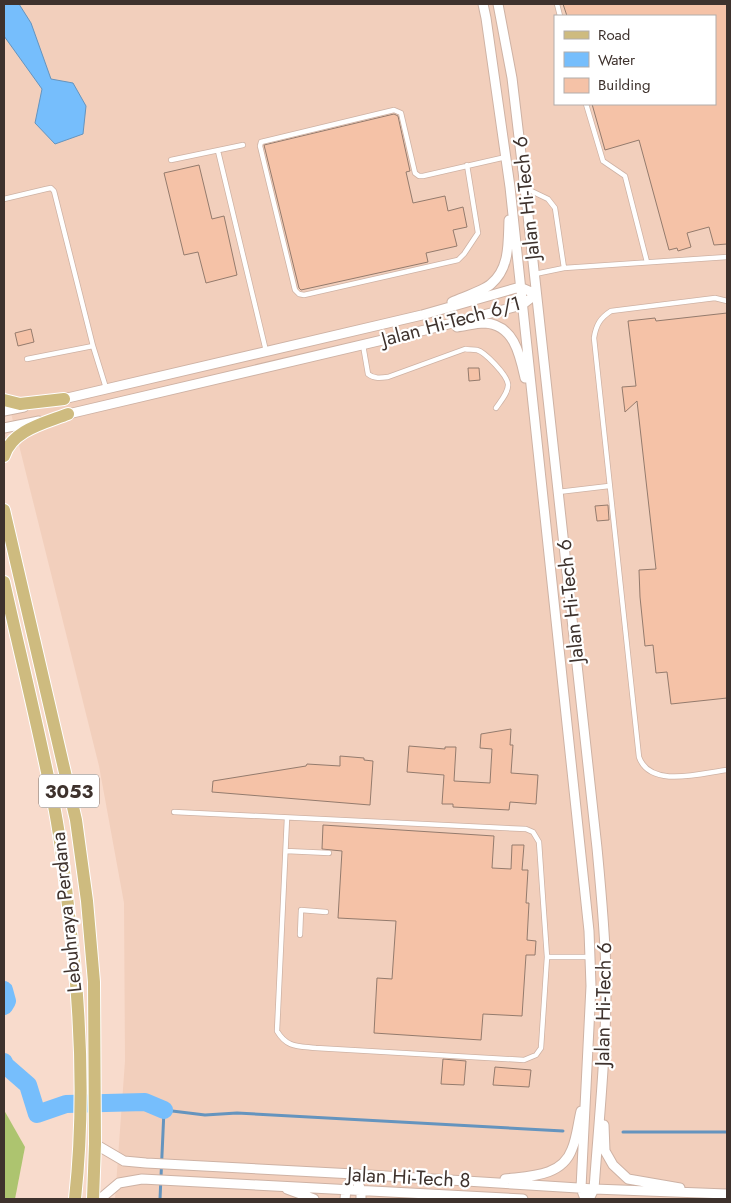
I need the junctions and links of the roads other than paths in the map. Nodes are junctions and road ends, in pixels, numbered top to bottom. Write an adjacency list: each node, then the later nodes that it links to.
1 (483, 4): 6 (street, Jalan Hi-Tech 6)
2 (498, 4): 10 (street, Jalan Hi-Tech 6)
3 (586, 105): 13 (lane)
4 (244, 145): 5 (lane)
5 (218, 151): 7 (lane); 24 (lane)
6 (506, 157): 8 (lane); 9 (street, Jalan Hi-Tech 6)
7 (170, 160)
8 (467, 165): 8 (lane)
9 (510, 187): 16 (street, Jalan Hi-Tech 6); 20 (street)
10 (525, 188): 14 (lane); 15 (street, Jalan Hi-Tech 6)
11 (4, 199): 23 (lane)
12 (727, 257): 13 (lane)
13 (647, 262): 14 (lane)
14 (564, 268): 15 (lane)
15 (534, 274): 17 (street, Jalan Hi-Tech 6)
16 (520, 287): 17 (street, Jalan Hi-Tech 6/1); 19 (street, Jalan Hi-Tech 6); 20 (street, Jalan Hi-Tech 6/1)
17 (536, 294): 19 (street, Jalan Hi-Tech 6/1); 36 (street, Jalan Hi-Tech 6)
18 (727, 301): 35 (lane)
19 (522, 305): 21 (street, Jalan Hi-Tech 6/1); 31 (street, Jalan Hi-Tech 6)
20 (422, 315): 24 (street, Jalan Hi-Tech 6/1)
21 (425, 330): 22 (street, Jalan Hi-Tech 6/1); 31 (street)
22 (363, 345): 29 (lane); 32 (street, Jalan Hi-Tech 6/1)
23 (93, 346): 25 (lane); 26 (lane)
24 (266, 352): 26 (street, Jalan Hi-Tech 6/1)
25 (28, 359)
26 (106, 388): 27 (street, Jalan Hi-Tech 6/1)
27 (64, 398): 28 (main road); 30 (street, Jalan Hi-Tech 6/1)
28 (4, 400)
29 (496, 408)
30 (4, 411)
31 (534, 412): 47 (street, Jalan Hi-Tech 6)
32 (68, 414): 33 (street, Jalan Hi-Tech 6/1); 34 (main road)
33 (4, 428)
34 (4, 456)
35 (609, 486): 36 (lane); 39 (lane)
36 (558, 492): 49 (street, Jalan Hi-Tech 6)
37 (4, 510): 50 (main road, Lebuhraya Perdana / 3053)
38 (4, 582): 62 (main road, Lebuhraya Perdana / 3053)
39 (727, 770)
40 (174, 812): 41 (lane)
41 (287, 818): 42 (lane); 46 (lane)
42 (286, 851): 43 (lane); 46 (lane)
43 (329, 853)
44 (326, 912): 45 (lane)
45 (300, 935)
46 (547, 957): 47 (lane)
47 (591, 957): 48 (street, Jalan Hi-Tech 6)
48 (587, 1085): 52 (street); 54 (street, Jalan Hi-Tech 6)
49 (602, 1088): 56 (street, Jalan Hi-Tech 6); 57 (street)
50 (95, 1144): 51 (street, Jalan Hi-Tech 8); 63 (main road, Lebuhraya Perdana / 3053)
51 (354, 1174): 52 (street, Jalan Hi-Tech 8); 55 (street); 59 (street)
52 (478, 1181): 54 (street, Jalan Hi-Tech 8)
53 (276, 1185): 55 (street, Jalan Hi-Tech 8); 64 (street, Jalan Hi-Tech 8); 65 (street)
54 (581, 1188): 56 (street, Jalan Hi-Tech 8); 69 (street, Jalan Hi-Tech 6)
55 (346, 1189): 59 (street, Jalan Hi-Tech 8); 66 (street)
56 (594, 1189): 60 (street, Jalan Hi-Tech 8); 69 (street, Jalan Hi-Tech 6)
57 (716, 1193): 58 (street, Jalan Hi-Tech 8); 60 (street, Jalan Hi-Tech 8)
58 (727, 1194)
59 (361, 1195): 61 (street, Jalan Hi-Tech 8)
60 (669, 1195)
61 (464, 1196): 67 (street); 68 (street, Jalan Hi-Tech 8)
62 (75, 1199)
63 (94, 1199)
64 (100, 1199)
65 (314, 1199)
66 (345, 1199)
67 (425, 1199)
68 (523, 1199)
69 (587, 1199)

